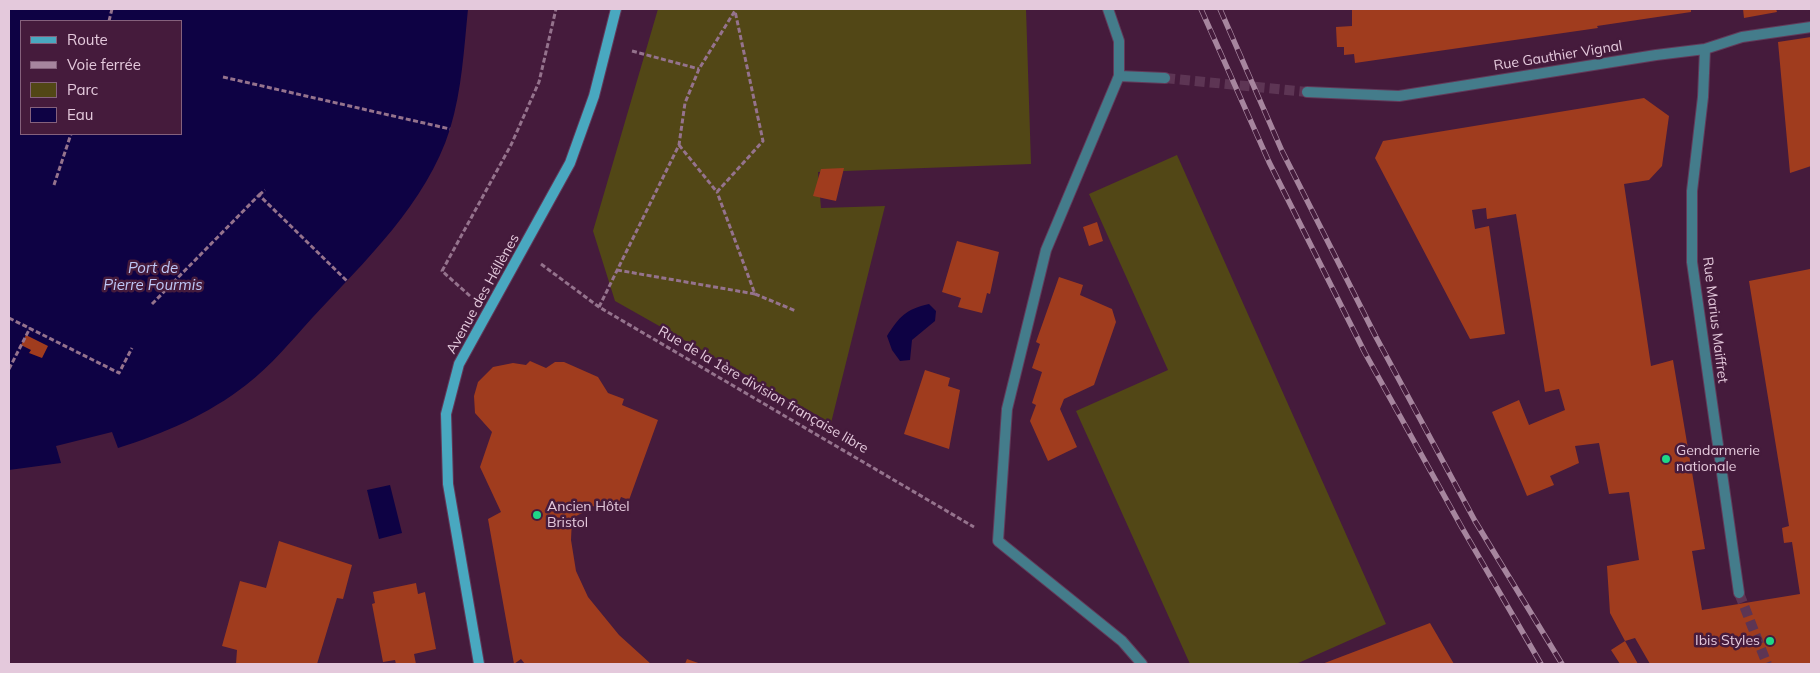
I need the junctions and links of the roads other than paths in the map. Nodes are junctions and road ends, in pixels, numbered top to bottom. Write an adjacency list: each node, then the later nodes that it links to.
1 (616, 9): 9 (main road, Avenue des Héllènes)
2 (1108, 9): 5 (street)
3 (1811, 27): 4 (street, Rue Gauthier Vignal)
4 (1705, 49): 7 (street, Rue Gauthier Vignal); 8 (street, Rue Marius Maiffret)
5 (1119, 76): 6 (street); 10 (street)
6 (1165, 78)
7 (1307, 92)
8 (1739, 593)
9 (480, 664)
10 (1142, 664)

